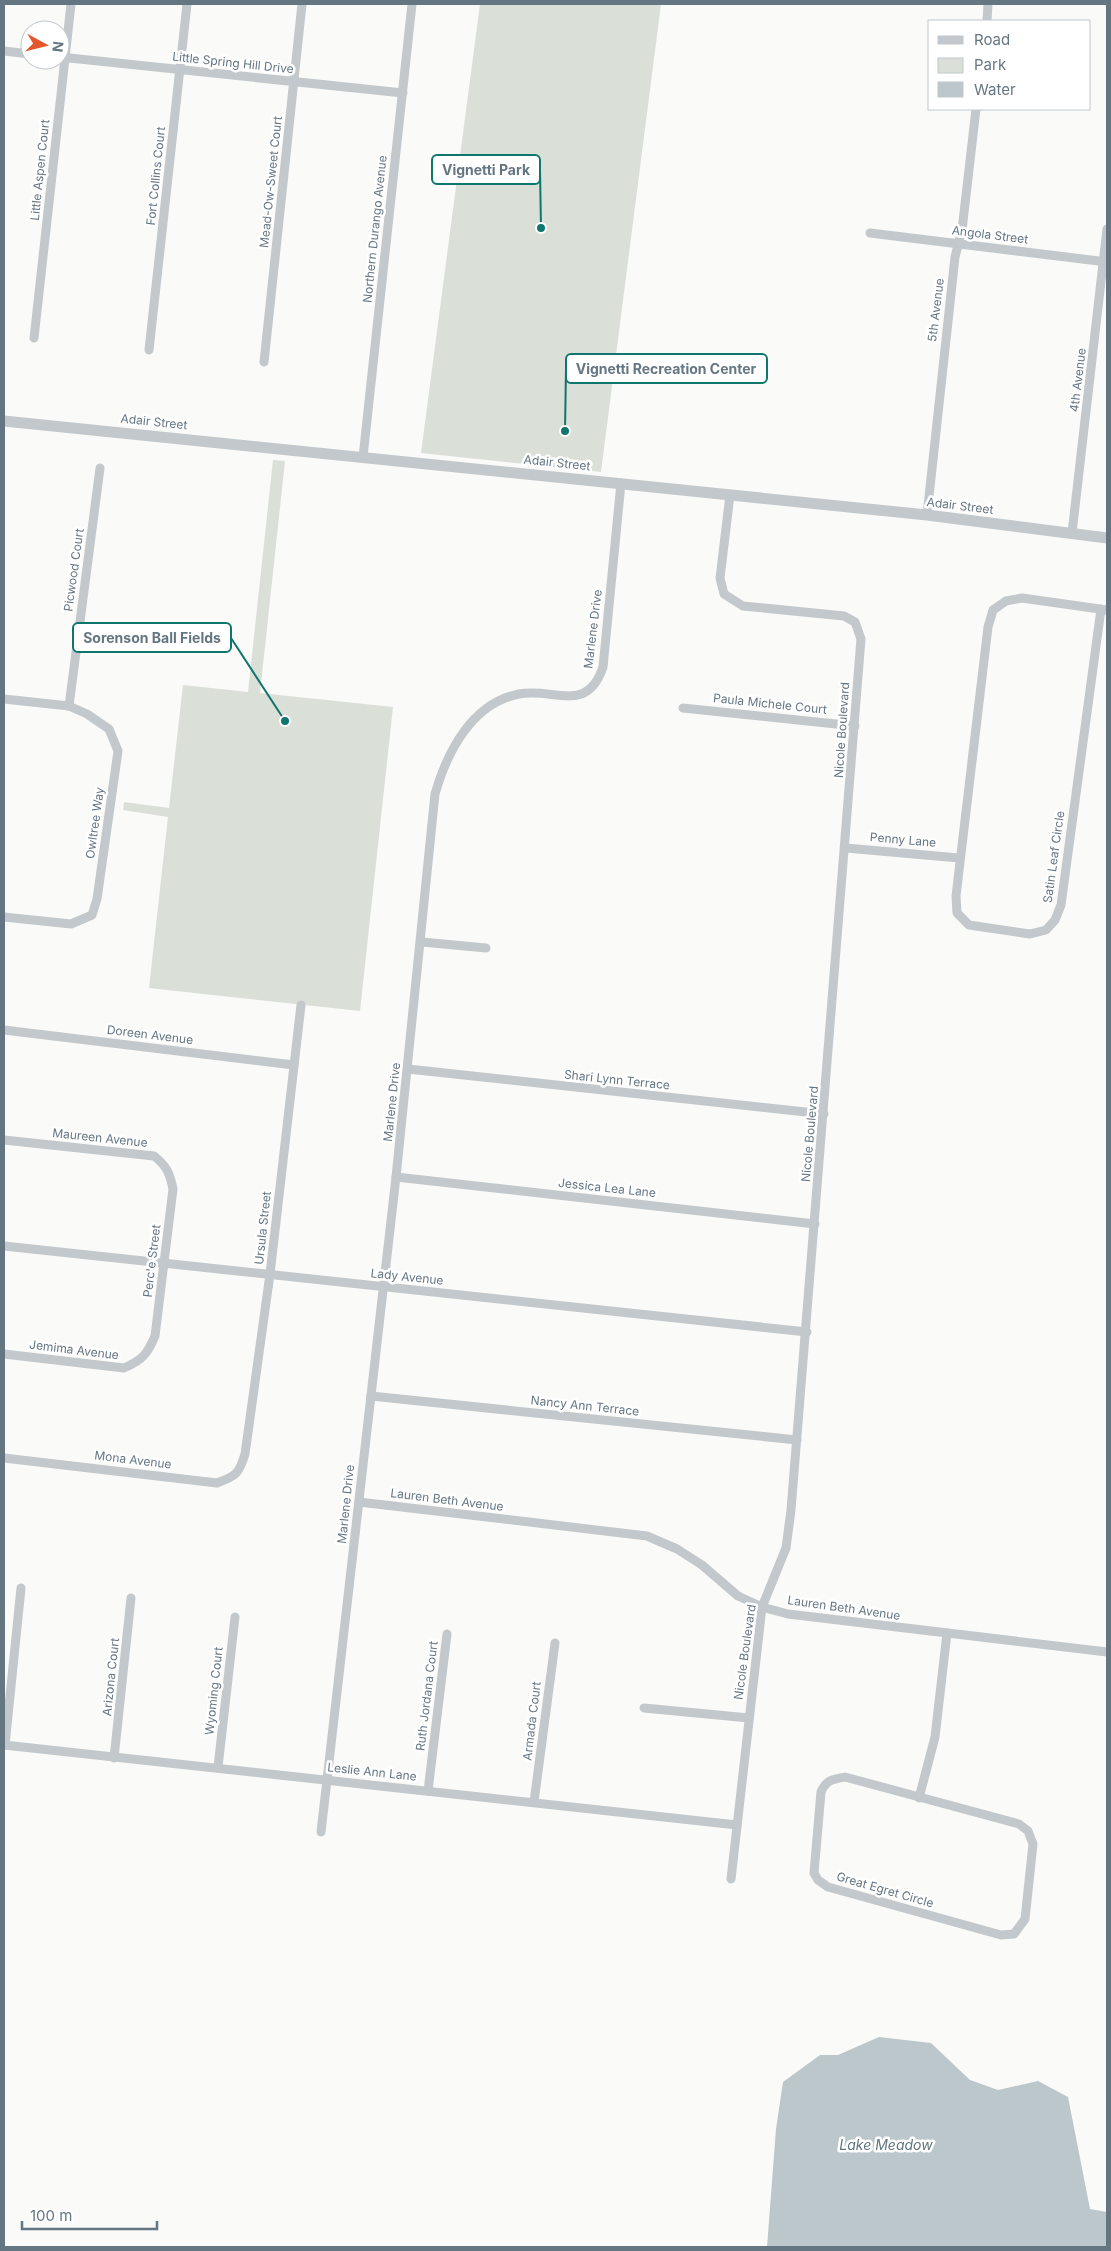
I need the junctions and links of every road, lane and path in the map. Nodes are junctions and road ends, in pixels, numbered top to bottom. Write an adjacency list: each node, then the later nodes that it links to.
1 (71, 4): 6 (street, Little Aspen Court)
2 (187, 4): 12 (street, Fort Collins Court)
3 (302, 4): 13 (street, Mead-Ow-Sweet Court)
4 (412, 4): 14 (street, Northern Durango Avenue)
5 (988, 4): 7 (street)
6 (68, 20)
7 (986, 20)
8 (4, 51): 9 (street)
9 (20, 53)
10 (70, 58): 12 (street, Little Spring Hill Drive)
11 (61, 70): 20 (street, Little Aspen Court)
12 (180, 70): 13 (street, Little Spring Hill Drive); 21 (street, Fort Collins Court)
13 (294, 82): 14 (street, Little Spring Hill Drive); 22 (street, Mead-Ow-Sweet Court)
14 (402, 93): 24 (street, Northern Durango Avenue)
15 (976, 110): 18 (street, 5th Avenue)
16 (1107, 229): 19 (street, 4th Avenue)
17 (870, 233): 18 (street, Angola Street)
18 (958, 243): 19 (street, Angola Street); 28 (street, 5th Avenue)
19 (1106, 262): 29 (street, 4th Avenue)
20 (34, 338)
21 (149, 350)
22 (264, 362)
23 (4, 421): 24 (street, Adair Street)
24 (363, 457): 26 (street, Adair Street)
25 (100, 468): 33 (street, Picwood Court)
26 (621, 484): 27 (street, Adair Street); 39 (street, Marlene Drive)
27 (730, 495): 28 (street, Adair Street); 35 (street, Nicole Boulevard)
28 (927, 515): 29 (street, Adair Street)
29 (1072, 533): 30 (street, Adair Street)
30 (1107, 538)
31 (1104, 609): 37 (street, Satin Leaf Circle); 37 (street, Satin Leaf Circle)
32 (4, 699): 33 (street)
33 (68, 706): 38 (street, Owltree Way)
34 (683, 708): 35 (street, Paula Michele Court)
35 (855, 726): 36 (street, Nicole Boulevard)
36 (846, 848): 37 (street, Penny Lane); 45 (street, Nicole Boulevard)
37 (959, 858)
38 (4, 917)
39 (422, 942): 40 (street); 44 (street, Marlene Drive)
40 (486, 948)
41 (301, 1005): 43 (street, Ursula Street)
42 (4, 1030): 43 (street, Doreen Avenue)
43 (294, 1064): 52 (street, Ursula Street)
44 (408, 1069): 45 (street, Shari Lynn Terrace); 47 (street, Marlene Drive)
45 (824, 1114): 49 (street, Nicole Boulevard)
46 (4, 1140): 48 (street, Maureen Avenue)
47 (396, 1177): 49 (street, Jessica Lea Lane); 53 (street, Marlene Drive)
48 (173, 1190): 51 (street, Perc'e Street)
49 (815, 1224): 54 (street, Nicole Boulevard)
50 (4, 1246): 51 (street, Lady Avenue)
51 (164, 1264): 52 (street, Lady Avenue); 55 (street, Perc'e Street)
52 (270, 1274): 53 (street, Lady Avenue); 59 (street, Ursula Street)
53 (383, 1288): 54 (street, Lady Avenue); 57 (street, Marlene Drive)
54 (807, 1332): 58 (street, Nicole Boulevard)
55 (155, 1336): 56 (street, Jemima Avenue)
56 (4, 1354)
57 (371, 1396): 58 (street, Nancy Ann Terrace); 61 (street, Marlene Drive)
58 (798, 1440): 64 (street, Nicole Boulevard)
59 (244, 1454): 60 (street, Mona Avenue)
60 (4, 1458)
61 (359, 1502): 64 (street, Lauren Beth Avenue); 75 (street, Marlene Drive)
62 (20, 1588): 72 (street)
63 (132, 1598): 73 (street, Arizona Court)
64 (762, 1607): 66 (street, Lauren Beth Avenue); 71 (street, Nicole Boulevard)
65 (234, 1618): 74 (street, Wyoming Court)
66 (947, 1633): 69 (street, Lauren Beth Avenue); 77 (street)
67 (447, 1634): 76 (street, Ruth Jordana Court)
68 (555, 1643): 78 (street, Armada Court)
69 (1107, 1652)
70 (644, 1708): 71 (street)
71 (749, 1718): 79 (street, Nicole Boulevard)
72 (4, 1745): 73 (street, Leslie Ann Lane)
73 (114, 1758): 74 (street, Leslie Ann Lane)
74 (218, 1767): 75 (street, Leslie Ann Lane)
75 (327, 1780): 76 (street, Leslie Ann Lane); 80 (street, Marlene Drive)
76 (428, 1791): 78 (street, Leslie Ann Lane)
77 (919, 1798): 77 (street, Great Egret Circle)
78 (534, 1802): 79 (street, Leslie Ann Lane)
79 (737, 1825): 81 (street, Nicole Boulevard)
80 (321, 1832)
81 (731, 1879)

